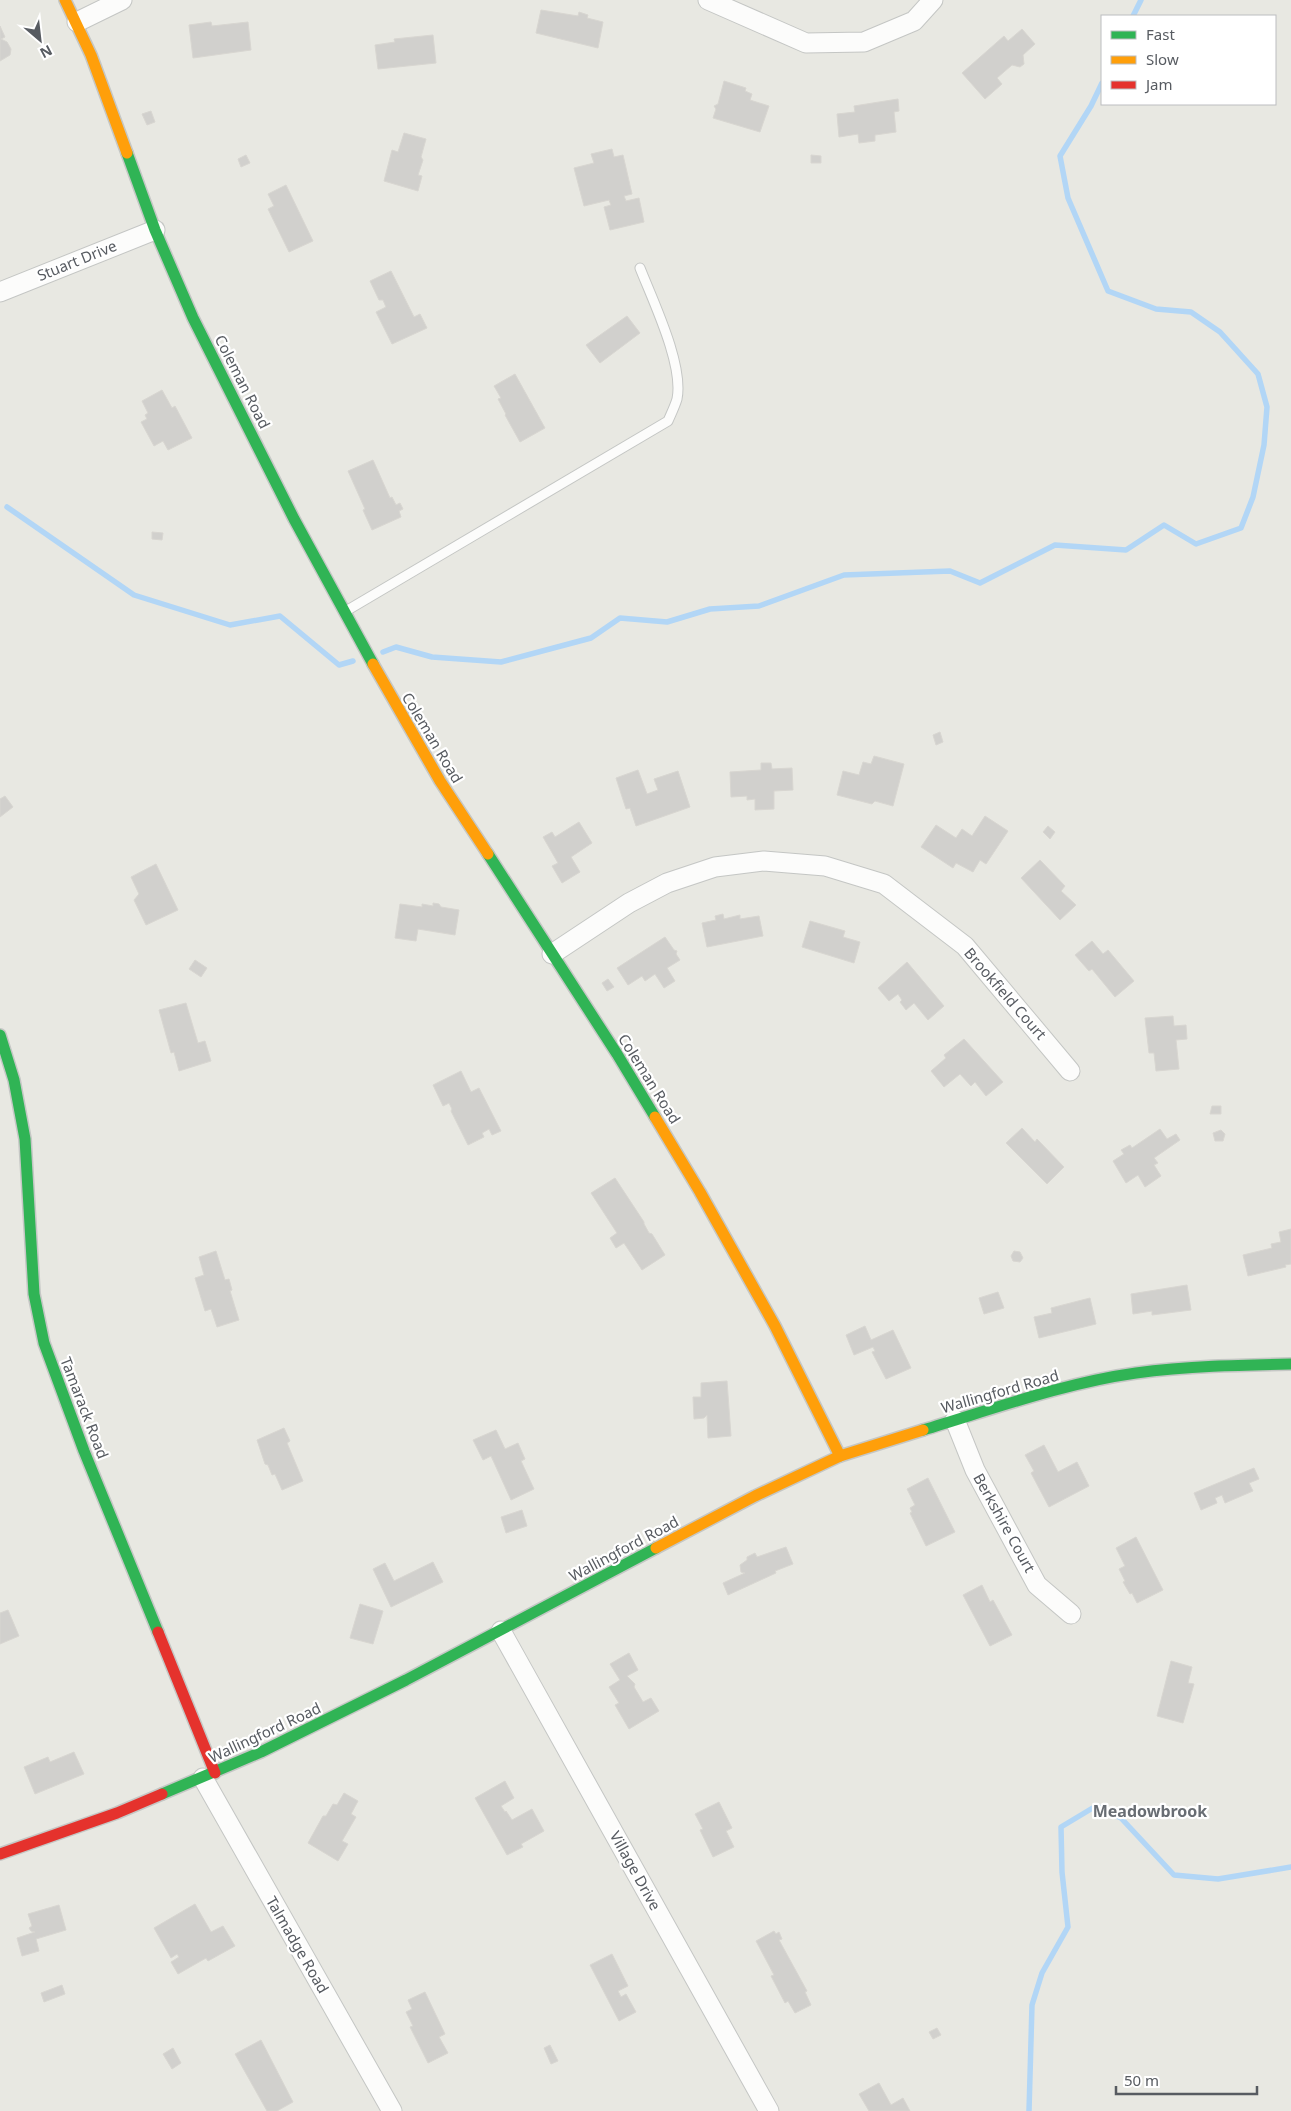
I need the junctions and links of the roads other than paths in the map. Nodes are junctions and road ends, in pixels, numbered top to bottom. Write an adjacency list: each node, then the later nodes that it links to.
1 (65, 0): 5 (street, Coleman Road)
2 (122, 0): 5 (street)
3 (708, 0): 4 (street)
4 (933, 0)
5 (77, 22): 6 (street, Coleman Road)
6 (155, 230): 8 (street, Stuart Drive); 9 (street, Coleman Road)
7 (640, 268): 9 (lane)
8 (0, 292)
9 (344, 613): 10 (street, Coleman Road)
10 (552, 954): 12 (street, Brookfield Court); 15 (street, Coleman Road)
11 (0, 1035): 18 (street, Tamarack Road)
12 (1070, 1071)
13 (1291, 1364): 14 (street, Wallingford Road)
14 (955, 1420): 15 (street, Wallingford Road); 16 (street, Berkshire Court)
15 (840, 1456): 17 (street, Wallingford Road)
16 (1071, 1614)
17 (501, 1631): 18 (street, Wallingford Road); 21 (street, Village Drive)
18 (209, 1775): 19 (street, Wallingford Road); 20 (street, Talmadge Road)
19 (0, 1854)
20 (392, 2111)
21 (769, 2111)

